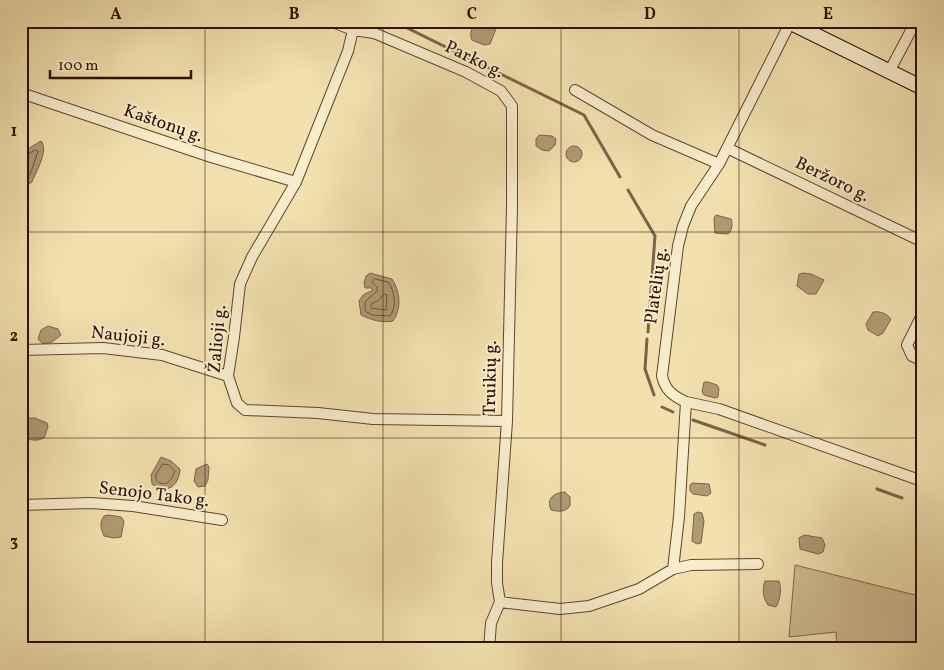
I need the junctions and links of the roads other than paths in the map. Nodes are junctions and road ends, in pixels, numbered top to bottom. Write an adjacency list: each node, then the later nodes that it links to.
1 (330, 21): 4 (street, Parko g.)
2 (916, 21): 5 (street)
3 (789, 22): 5 (main road); 10 (street, Platelių g.)
4 (353, 30): 9 (street, Parko g.); 12 (street, Žalioji g.)
5 (890, 72): 6 (main road)
6 (923, 88)
7 (575, 90): 11 (street)
8 (21, 93): 12 (street, Kaštonų g.)
9 (512, 106): 19 (street, Truikių g.)
10 (727, 148): 11 (street, Platelių g.); 13 (street, Beržoro g.)
11 (719, 164): 18 (street, Platelių g.)
12 (296, 182): 17 (street, Žalioji g.)
13 (923, 242)
14 (923, 313): 16 (street)
15 (21, 350): 17 (street, Naujoji g.)
16 (923, 361)
17 (228, 376): 19 (street, Žalioji g.)
18 (686, 402): 20 (street); 24 (street)
19 (507, 421): 25 (street, Truikių g.)
20 (922, 481)
21 (21, 506): 22 (street, Senojo Tako g.)
22 (222, 520)
23 (758, 564): 24 (street)
24 (673, 569): 25 (street)
25 (500, 602): 26 (street, Truikių g.)
26 (489, 649)

